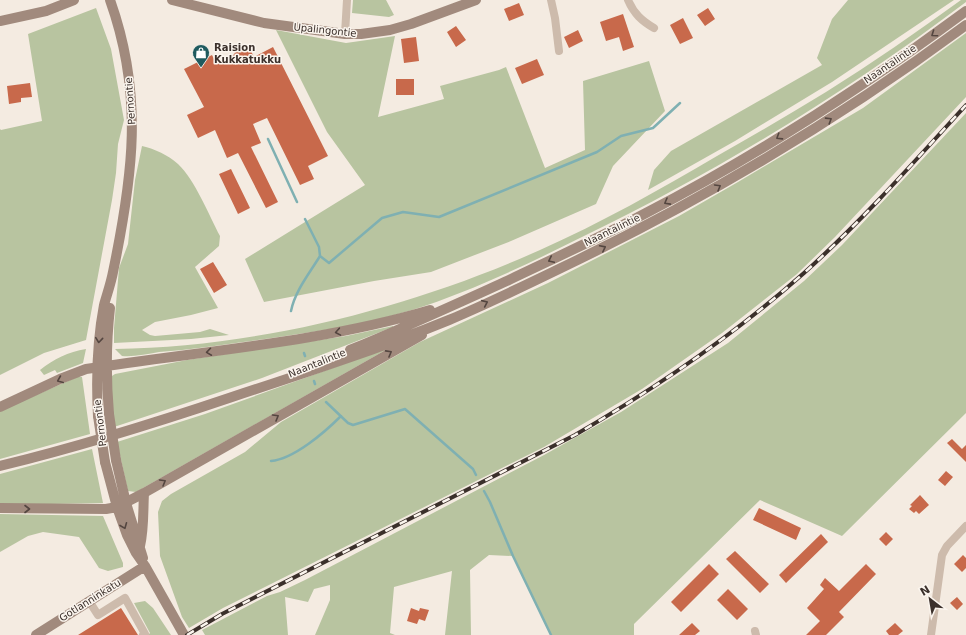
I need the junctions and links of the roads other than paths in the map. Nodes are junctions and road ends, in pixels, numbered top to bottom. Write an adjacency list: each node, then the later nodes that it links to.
1 (74, 0): 9 (main road)
2 (110, 0): 14 (main road, Pernontie)
3 (172, 0): 12 (main road, Upalingontie)
4 (348, 0): 12 (street)
5 (476, 0): 12 (main road, Upalingontie)
6 (552, 0): 13 (street)
7 (628, 0): 11 (street)
8 (966, 11): 15 (main road, Naantalintie, one-way to 15)
9 (0, 21)
10 (966, 25): 16 (main road, Naantalintie, one-way to 10)
11 (654, 28)
12 (346, 34)
13 (559, 51)
14 (113, 274): 17 (main road, Pernontie); 18 (main road, Pernontie, one-way to 18)
15 (470, 298): 17 (main road, one-way to 17); 19 (main road, Naantalintie)
16 (450, 319): 19 (main road, Naantalintie); 22 (main road, one-way to 16)
17 (108, 366): 18 (main road); 23 (main road, Pernontie, bridge)
18 (96, 368): 20 (main road, one-way to 20); 23 (main road, Pernontie, bridge)
19 (231, 398): 21 (main road, Naantalintie)
20 (0, 407)
21 (0, 466)
22 (144, 493): 23 (main road); 26 (main road)
23 (122, 506): 24 (main road, one-way to 23); 26 (main road, Pernontie); 27 (main road, Pernontie, one-way to 27)
24 (0, 508)
25 (966, 526): 32 (street)
26 (140, 546): 27 (main road, Pernontie)
27 (145, 566): 28 (main road, Gotlanninkatu); 31 (main road, Pernontie)
28 (89, 601): 29 (main road, Gotlanninkatu); 30 (street)
29 (36, 635)
30 (143, 635)
31 (184, 635)
32 (931, 635)

